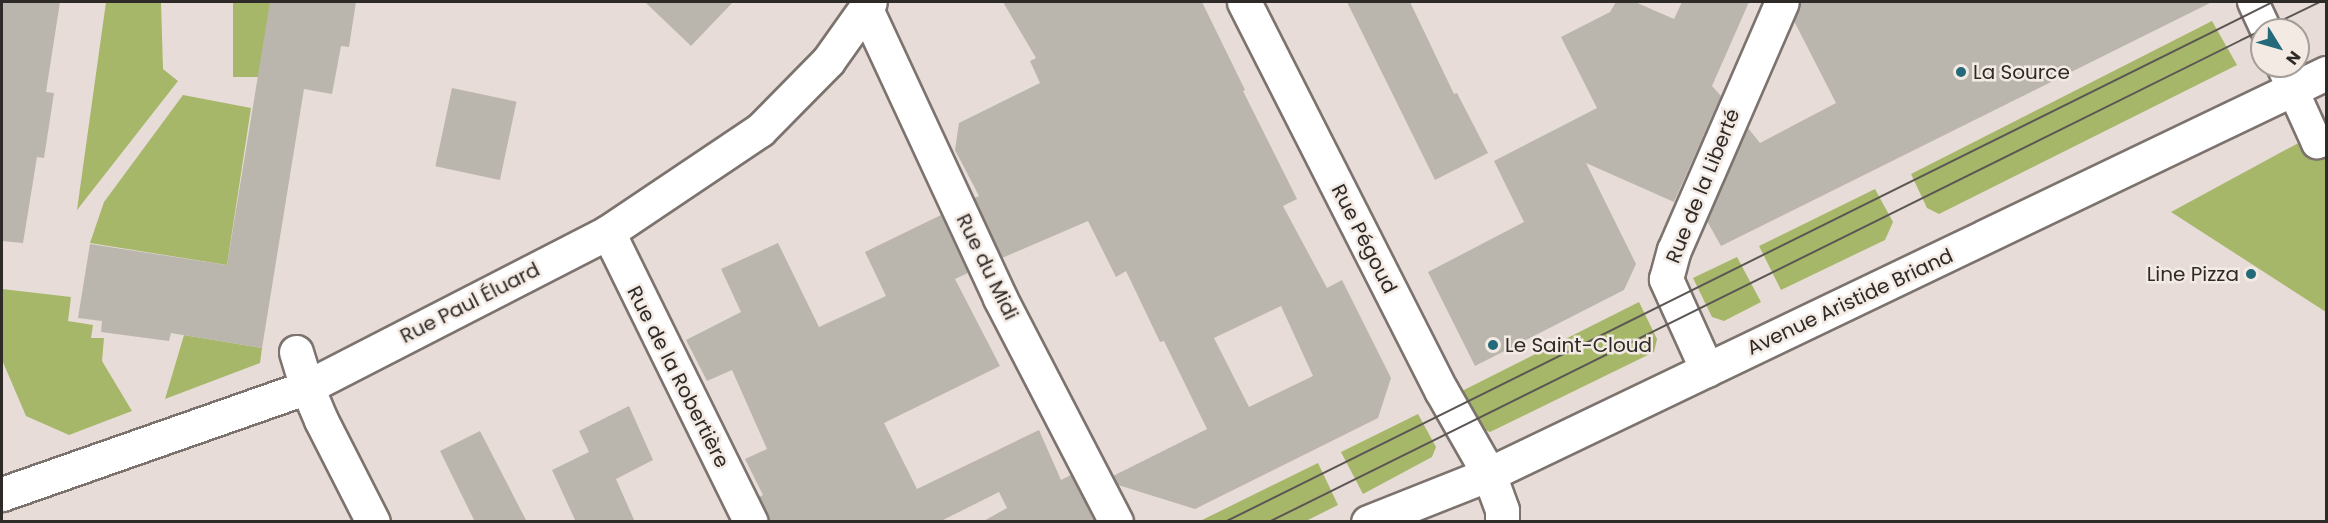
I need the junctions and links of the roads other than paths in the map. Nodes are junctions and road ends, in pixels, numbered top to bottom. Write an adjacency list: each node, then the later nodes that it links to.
1 (1244, 2): 15 (street, Rue Pégoud)
2 (1782, 2): 13 (street, Rue de la Liberté)
3 (2253, 2): 5 (street)
4 (868, 5): 11 (street, Rue Paul Éluard); 21 (street, Rue du Midi)
5 (2260, 18)
6 (2326, 73): 7 (street, Avenue Aristide Briand)
7 (2310, 75)
8 (2286, 78): 13 (street, Avenue Aristide Briand)
9 (2287, 78): 10 (street)
10 (2326, 140)
11 (608, 232): 14 (street, Rue Paul Éluard); 20 (street, Rue de la Robertière)
12 (296, 352): 14 (street)
13 (1707, 370): 15 (street, Avenue Aristide Briand)
14 (307, 387): 16 (street, Rue Paul Éluard); 19 (street)
15 (1489, 474): 22 (street, Avenue Aristide Briand); 23 (street)
16 (2, 494)
17 (2, 501): 18 (street)
18 (10, 522)
19 (373, 522)
20 (751, 522)
21 (1116, 522)
22 (1368, 522)
23 (1502, 522)

